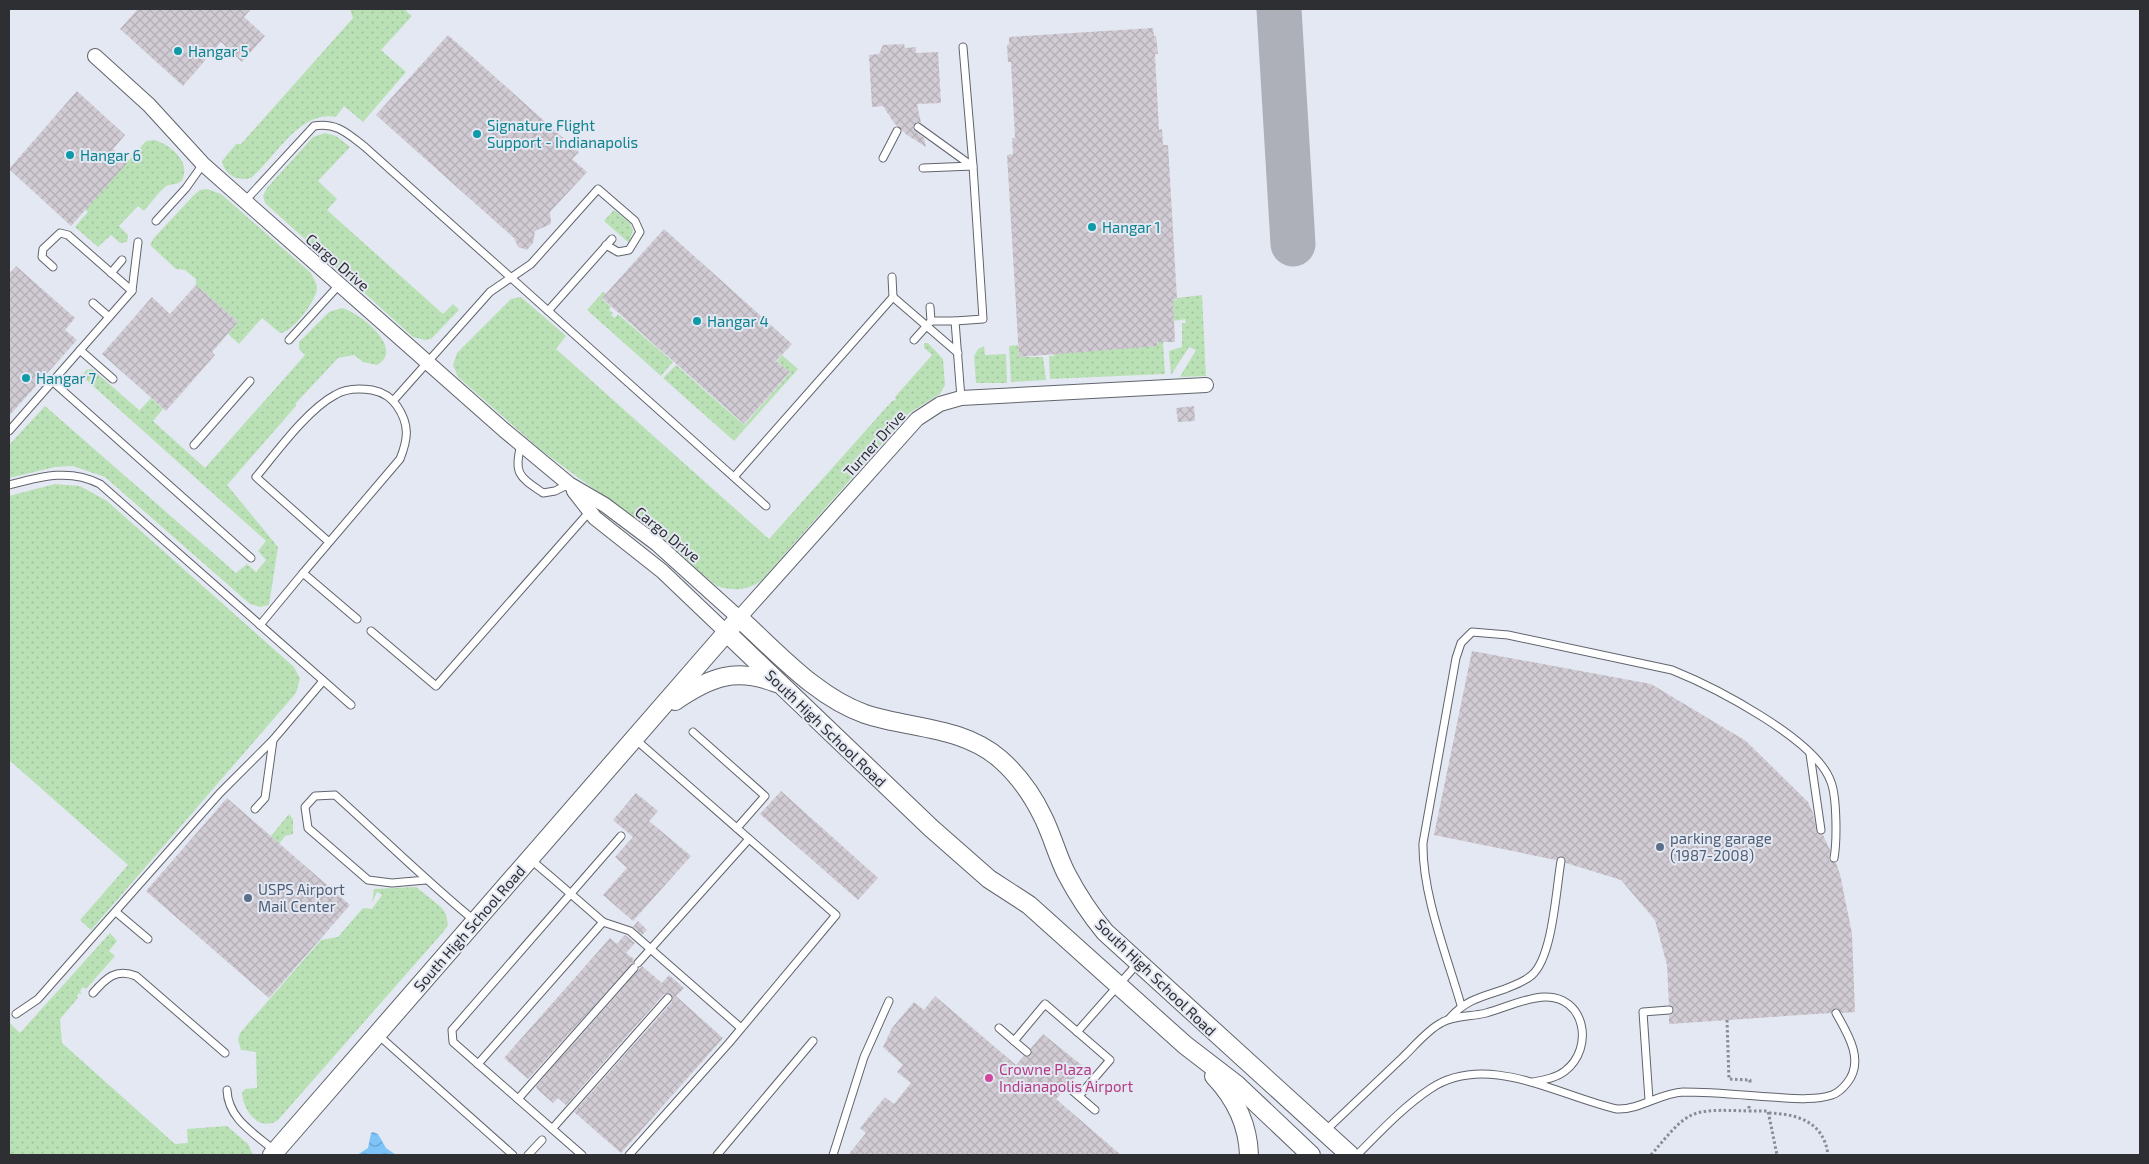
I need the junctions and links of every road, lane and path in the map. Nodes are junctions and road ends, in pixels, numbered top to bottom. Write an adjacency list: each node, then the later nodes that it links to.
1 (963, 47): 7 (lane)
2 (95, 56): 6 (street, Cargo Drive)
3 (918, 127): 7 (lane)
4 (897, 131): 5 (lane)
5 (884, 158)
6 (203, 164): 9 (street, Cargo Drive); 10 (lane)
7 (973, 166): 8 (lane); 24 (lane)
8 (923, 168)
9 (244, 201): 15 (lane); 17 (street, Cargo Drive)
10 (156, 222)
11 (138, 242): 18 (lane)
12 (122, 260): 14 (lane)
13 (53, 267): 14 (lane)
14 (111, 273): 18 (lane)
15 (511, 278): 22 (lane); 22 (lane); 30 (lane)
16 (892, 278): 19 (lane)
17 (339, 285): 26 (lane); 30 (street, Cargo Drive)
18 (132, 291): 23 (lane)
19 (893, 297): 25 (lane); 40 (lane)
20 (93, 303): 23 (lane)
21 (930, 307): 25 (lane)
22 (548, 310): 40 (lane)
23 (109, 317): 28 (lane)
24 (955, 321): 25 (lane); 29 (lane)
25 (928, 324): 27 (lane); 29 (lane)
26 (289, 340)
27 (914, 340)
28 (80, 350): 31 (lane); 33 (lane)
29 (958, 353): 35 (lane)
30 (428, 362): 36 (lane); 39 (street, Cargo Drive)
31 (113, 379)
32 (250, 381): 38 (lane)
33 (52, 382): 37 (lane); 46 (lane)
34 (1206, 384): 35 (street, Turner Drive)
35 (961, 398): 48 (street, Turner Drive)
36 (393, 401): 45 (lane); 45 (lane)
37 (9, 431)
38 (194, 445)
39 (521, 445): 41 (street, Cargo Drive); 41 (lane)
40 (734, 477): 43 (lane)
41 (569, 484): 44 (street, Cargo Drive); 48 (street, Cargo Drive)
42 (9, 485): 50 (lane)
43 (766, 506)
44 (590, 511): 51 (lane); 52 (street, Cargo Drive)
45 (329, 542): 47 (lane)
46 (251, 558)
47 (303, 573): 49 (lane); 50 (lane)
48 (740, 618): 52 (street, South High School Road); 76 (street, South High School Road)
49 (357, 619)
50 (260, 625): 53 (lane)
51 (371, 631)
52 (727, 632): 54 (street, South High School Road); 56 (street, South High School Road)
53 (323, 681): 55 (lane); 59 (lane)
54 (784, 686): 56 (street); 77 (street, South High School Road)
55 (351, 705)
56 (658, 712): 58 (street, South High School Road)
57 (693, 732): 62 (lane)
58 (635, 739): 62 (lane); 66 (street, South High School Road)
59 (273, 740): 61 (lane); 71 (lane)
60 (1810, 752): 63 (lane); 67 (lane); 81 (lane)
61 (255, 809)
62 (737, 828): 65 (lane)
63 (1821, 830)
64 (621, 836): 70 (lane)
65 (749, 838): 75 (lane); 86 (lane)
66 (530, 858): 70 (lane); 72 (street, South High School Road)
67 (1834, 858)
68 (1561, 861): 81 (lane)
69 (426, 880): 69 (lane); 72 (lane)
70 (570, 893): 73 (lane); 95 (lane)
71 (116, 912): 74 (lane); 84 (lane)
72 (475, 921): 89 (street, South High School Road)
73 (604, 922): 75 (lane); 95 (lane)
74 (148, 939)
75 (651, 948): 86 (lane); 100 (lane)
76 (1138, 963): 77 (lane); 106 (street, South High School Road)
77 (1118, 985): 88 (lane); 92 (street, South High School Road)
78 (93, 993): 94 (lane)
79 (668, 998): 105 (lane)
80 (889, 1001): 115 (lane)
81 (1461, 1005): 85 (lane)
82 (1669, 1010): 101 (lane)
83 (1836, 1013): 101 (lane)
84 (16, 1014)
85 (1449, 1019): 96 (lane); 106 (lane)
86 (741, 1028): 113 (lane)
87 (999, 1028): 90 (lane)
88 (1077, 1032): 90 (lane); 99 (lane)
89 (377, 1034): 108 (street, South High School Road); 110 (lane)
90 (1014, 1041): 93 (lane)
91 (814, 1042): 114 (lane)
92 (1185, 1045): 109 (street, South High School Road); 116 (street)
93 (1027, 1052)
94 (225, 1053)
95 (478, 1064): 100 (lane)
96 (1530, 1082): 101 (lane); 118 (lane)
97 (1067, 1086): 99 (lane)
98 (227, 1090): 108 (lane)
99 (1079, 1096): 102 (lane)
100 (518, 1099): 105 (lane)
101 (1649, 1100)
102 (1096, 1110)
103 (1749, 1111): 119 (path)
104 (1769, 1113): 120 (path)
105 (552, 1129): 112 (lane)
106 (1324, 1132): 109 (street); 117 (street, South High School Road)
107 (542, 1140): 111 (lane)
108 (274, 1153)
109 (1305, 1153)
110 (513, 1155)
111 (528, 1155)
112 (582, 1155)
113 (628, 1155)
114 (717, 1155)
115 (833, 1155)
116 (1248, 1155)
117 (1350, 1155)
118 (1357, 1155)
119 (1651, 1155)
120 (1828, 1155)

